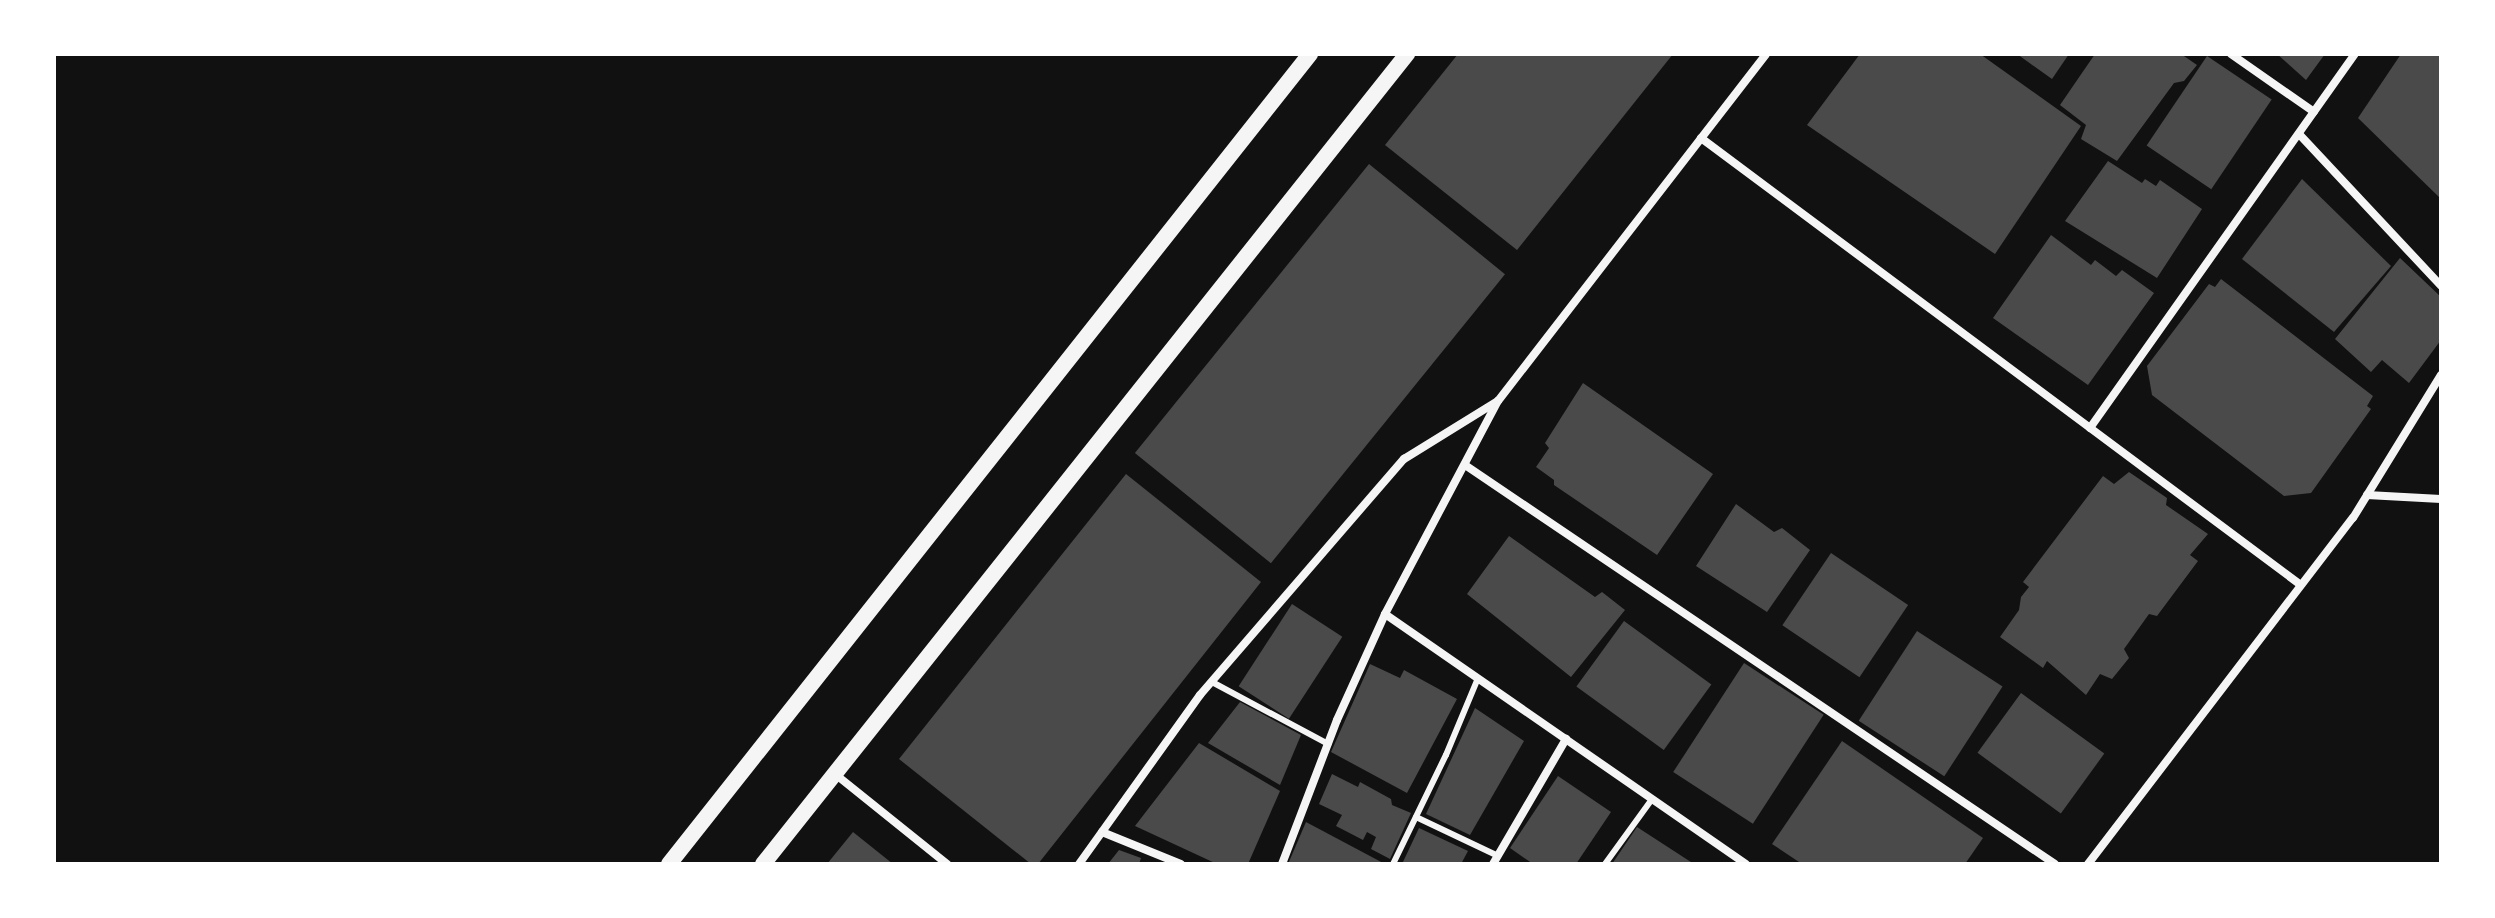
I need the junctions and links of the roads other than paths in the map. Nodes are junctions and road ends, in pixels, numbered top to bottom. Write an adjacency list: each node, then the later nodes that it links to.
1 (1310, 54): 27 (main road)
2 (1407, 54): 22 (main road)
3 (1766, 54): 8 (street)
4 (2231, 54): 6 (street)
5 (2355, 54): 6 (street)
6 (2314, 112): 7 (street)
7 (2299, 134): 9 (street); 12 (street)
8 (1701, 138): 11 (street); 12 (street)
9 (2441, 286)
10 (2441, 375): 14 (street)
11 (1498, 401): 13 (street); 19 (street)
12 (2090, 428): 16 (street)
13 (1465, 465): 17 (street); 36 (street)
14 (2367, 495): 15 (street); 16 (street)
15 (2441, 499)
16 (2301, 585): 37 (street)
17 (1385, 614): 18 (street); 21 (street)
18 (1478, 678): 20 (street); 24 (lane)
19 (1212, 682): 21 (lane); 25 (street)
20 (1566, 739): 23 (street); 26 (street)
21 (1328, 744): 32 (street)
22 (835, 774): 28 (main road); 29 (street)
23 (1652, 799): 34 (lane); 35 (street)
24 (1416, 817): 26 (lane); 33 (lane)
25 (1102, 832): 30 (street); 31 (street)
26 (1496, 860)
27 (669, 864)
28 (763, 864)
29 (947, 864)
30 (1079, 864)
31 (1181, 864)
32 (1282, 864)
33 (1393, 864)
34 (1605, 864)
35 (1746, 864)
36 (2055, 864)
37 (2088, 864)

